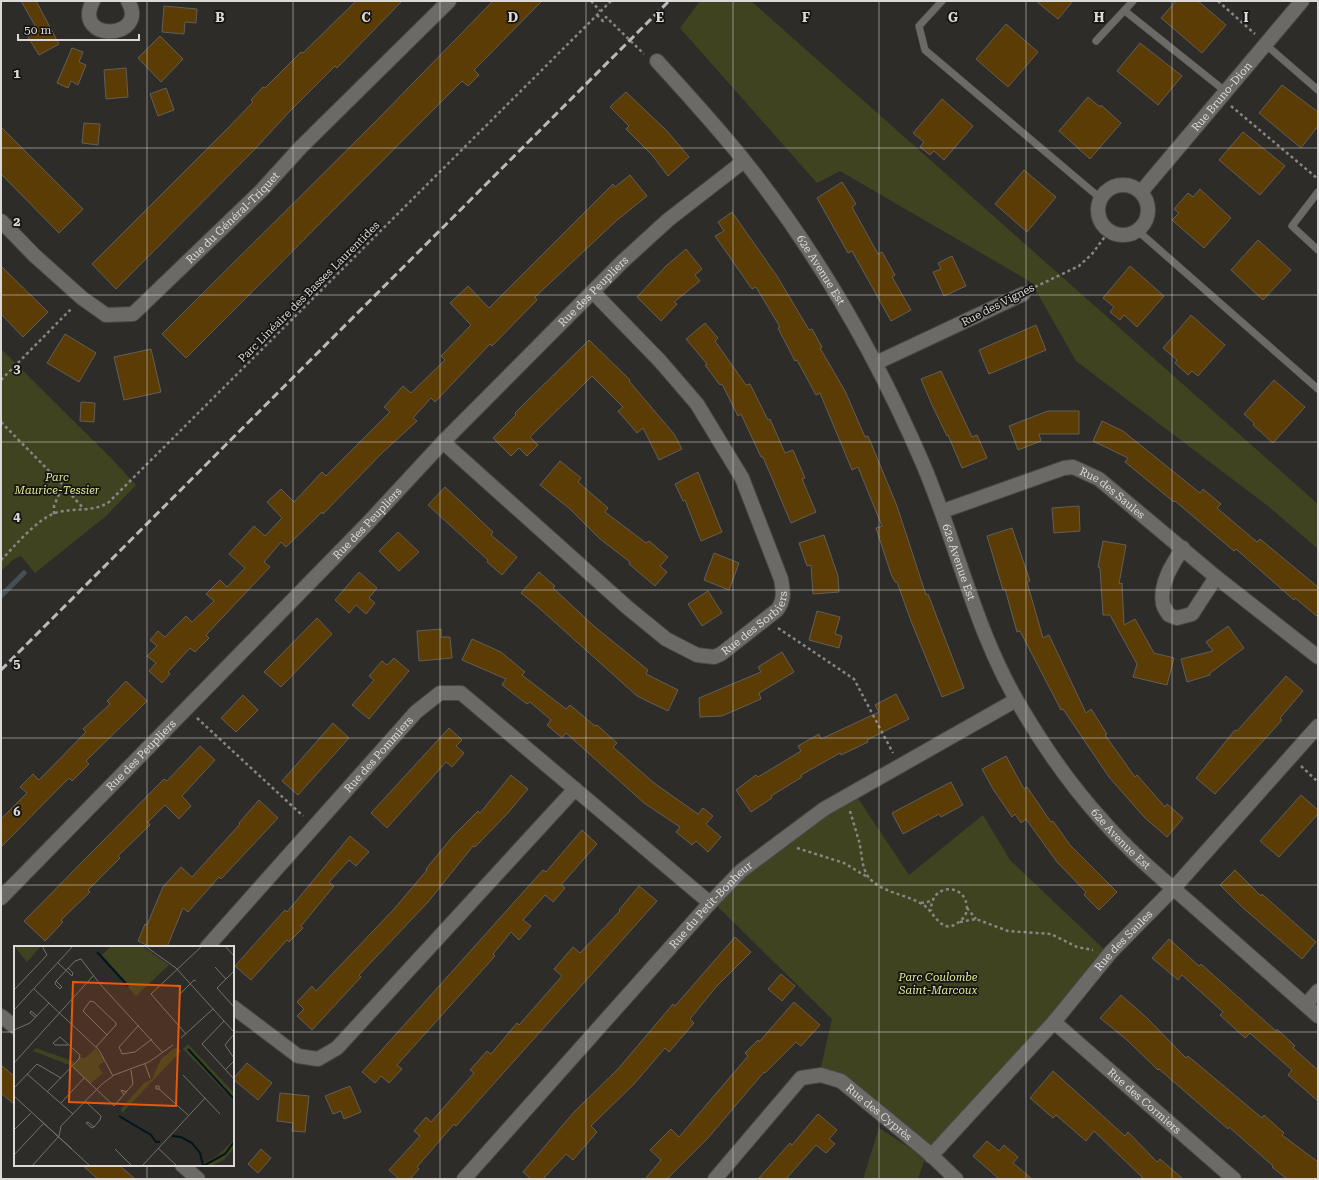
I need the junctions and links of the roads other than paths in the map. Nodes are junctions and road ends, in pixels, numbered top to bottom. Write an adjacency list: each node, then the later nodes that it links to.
1 (93, 1): 2 (street)
2 (128, 1)
3 (449, 1): 17 (street, Rue du Général-Triquet)
4 (942, 1): 16 (lane)
5 (1133, 1): 7 (lane)
6 (1302, 1): 9 (street, Rue Bruno-Dion)
7 (1125, 11): 8 (lane); 12 (lane)
8 (1096, 41)
9 (1265, 44): 11 (lane); 12 (street, Rue Bruno-Dion)
10 (657, 61): 13 (street, 62e Avenue Est)
11 (1318, 90)
12 (1223, 94): 14 (street, Rue Bruno-Dion)
13 (744, 161): 20 (street, Rue des Peupliers); 22 (street, 62e Avenue Est)
14 (1141, 192): 16 (street); 18 (street)
15 (1318, 192): 19 (lane)
16 (1100, 198): 18 (street)
17 (1, 221)
18 (1138, 231): 23 (lane)
19 (1318, 250)
20 (593, 292): 24 (street, Rue des Peupliers); 24 (street, Rue des Sorbiers)
21 (1023, 294): 22 (street, Rue des Vignes)
22 (876, 363): 25 (street, 62e Avenue Est)
23 (1318, 388)
24 (443, 442): 33 (street, Rue des Peupliers)
25 (943, 511): 26 (street, Rue des Saules); 29 (street, 62e Avenue Est)
26 (1183, 548): 27 (street, Rue des Saules); 27 (street)
27 (1216, 576): 28 (street, Rue des Saules)
28 (1318, 657)
29 (1016, 700): 32 (street, 62e Avenue Est); 34 (street, Rue du Petit-Bonheur)
30 (1318, 726): 32 (street, Rue des Saules)
31 (575, 789): 34 (street, Rue des Pommiers); 35 (street, Rue des Pommiers); 38 (street)
32 (1173, 889): 37 (street, 62e Avenue Est); 41 (street, Rue des Saules)
33 (1, 898)
34 (710, 903): 46 (street, Rue du Petit-Bonheur)
35 (208, 946)
36 (1318, 991): 37 (street)
37 (1306, 1005): 40 (street, 62e Avenue Est)
38 (234, 1008)
39 (1, 1016): 42 (street)
40 (1318, 1016)
41 (1054, 1022): 43 (street, Rue des Saules); 49 (street, Rue des Cormiers)
42 (14, 1026)
43 (931, 1156): 47 (street, Rue des Cyprès); 48 (street, Rue des Cyprès)
44 (183, 1166): 45 (street)
45 (198, 1179)
46 (464, 1179)
47 (715, 1179)
48 (956, 1179)
49 (1234, 1179)

